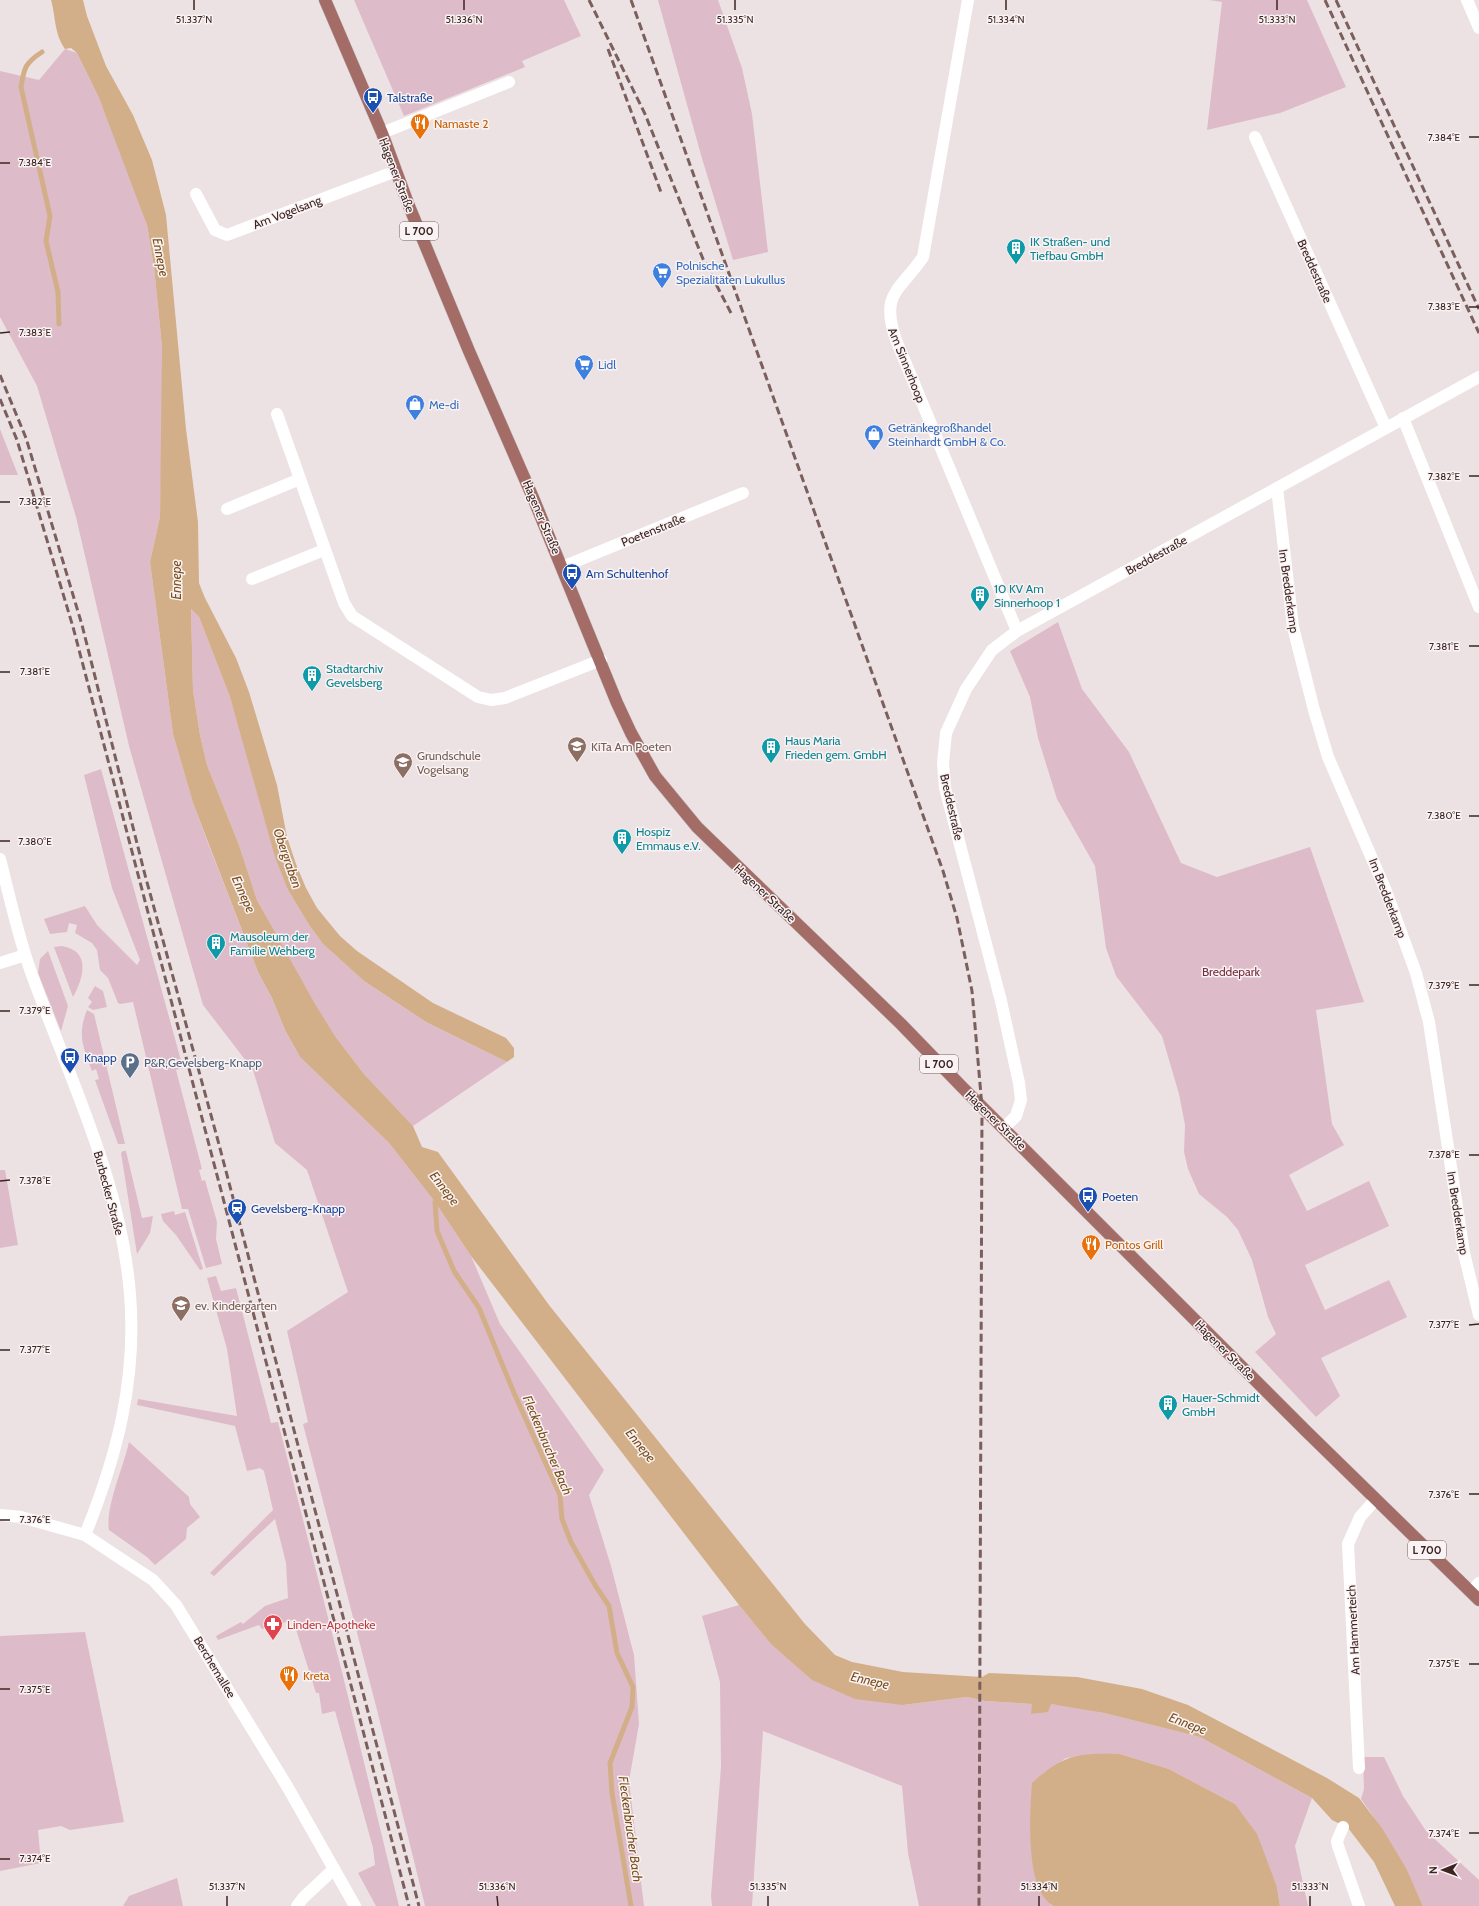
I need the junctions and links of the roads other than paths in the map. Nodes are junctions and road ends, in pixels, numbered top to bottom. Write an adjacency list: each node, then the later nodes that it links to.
1 (325, 0): 6 (main road, Hagener Straße / L 700)
2 (968, 0): 22 (street, Am Sinnerhoop)
3 (1467, 0): 4 (street)
4 (1479, 28)
5 (509, 82): 6 (street)
6 (382, 133): 8 (main road, Hagener Straße / L 700)
7 (1255, 137): 13 (street, Breddestraße)
8 (396, 171): 9 (street, Am Vogelsang); 19 (main road, Hagener Straße / L 700)
9 (196, 194)
10 (1479, 377): 12 (street, Breddestraße)
11 (277, 414): 14 (street)
12 (1403, 418): 13 (street, Breddestraße); 21 (street)
13 (1386, 428): 15 (street, Breddestraße)
14 (300, 479): 17 (street); 18 (street)
15 (1277, 488): 22 (street, Breddestraße); 28 (street, Im Bredderkamp)
16 (743, 493): 19 (street, Poetenstraße)
17 (227, 508)
18 (324, 550): 20 (street); 23 (street)
19 (562, 568): 23 (main road, Hagener Straße / L 700)
20 (252, 579)
21 (1479, 607)
22 (1017, 631): 27 (street, Breddestraße)
23 (601, 660): 27 (main road, Hagener Straße / L 700)
24 (0, 859): 25 (street, Burbecker Straße)
25 (25, 955): 26 (street); 31 (street, Burbecker Straße)
26 (0, 963)
27 (1004, 1128): 29 (main road, Hagener Straße / L 700)
28 (1479, 1315)
29 (1375, 1500): 32 (main road, Hagener Straße / L 700); 33 (street, Am Hammerteich)
30 (0, 1515): 31 (street, Berchemallee)
31 (85, 1535): 35 (street, Berchemallee)
32 (1476, 1592)
33 (1359, 1768)
34 (1343, 1827): 38 (street)
35 (334, 1869): 36 (street); 37 (street, Berchemallee)
36 (297, 1906)
37 (355, 1906)
38 (1359, 1906)

